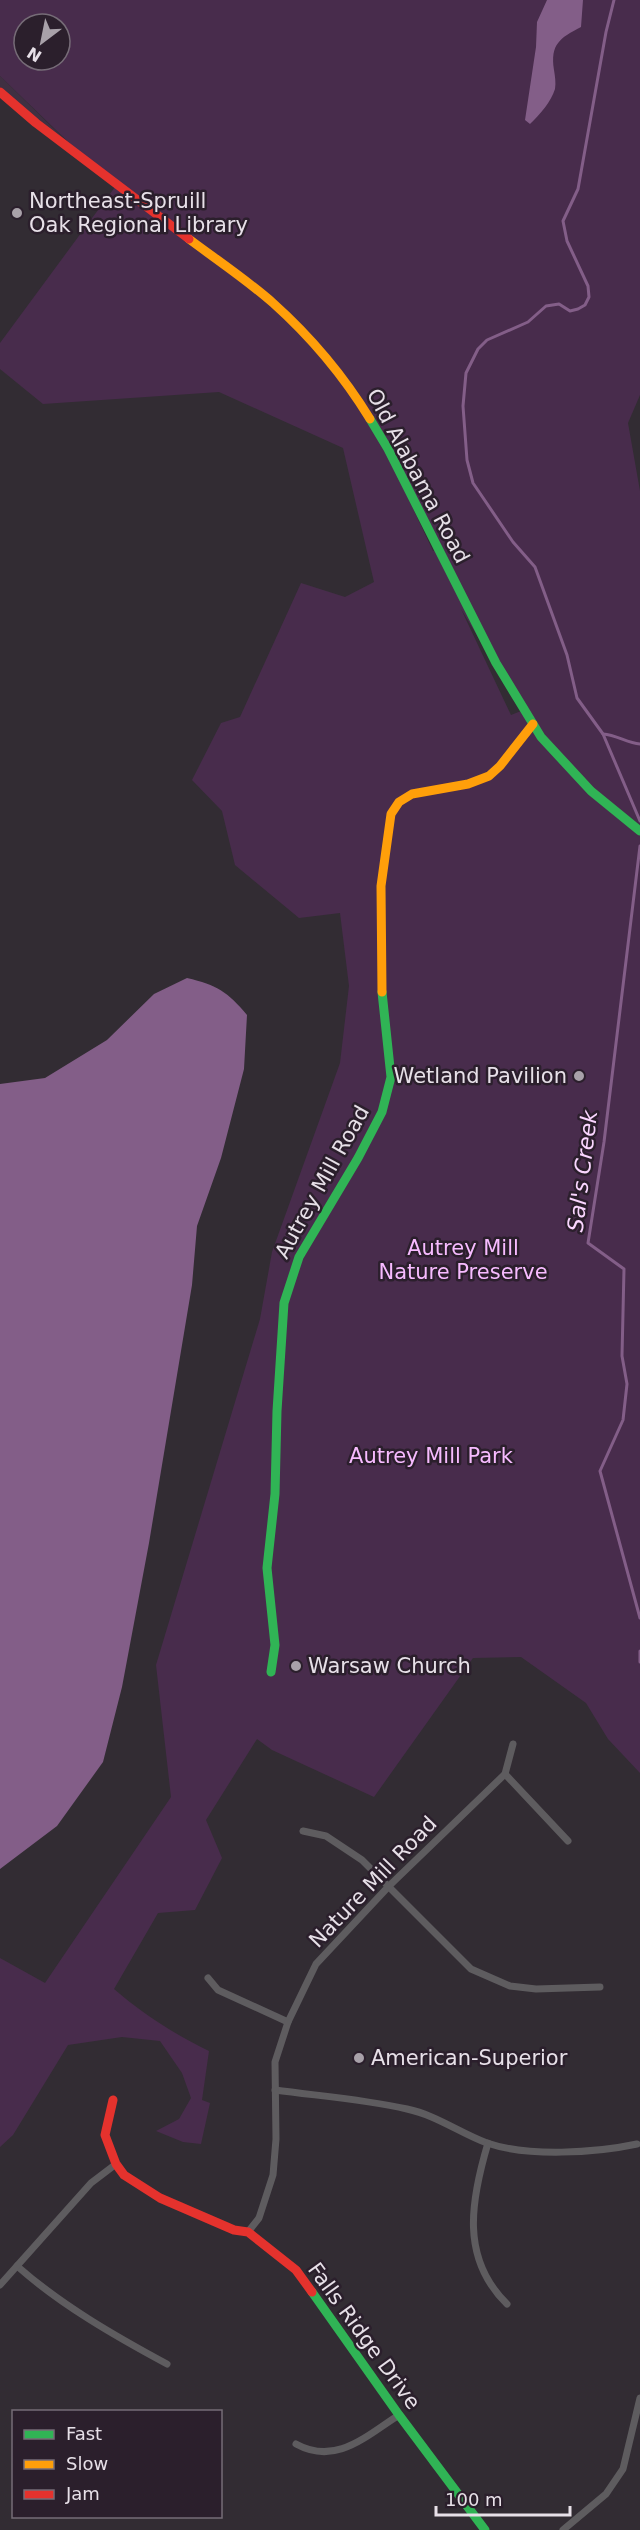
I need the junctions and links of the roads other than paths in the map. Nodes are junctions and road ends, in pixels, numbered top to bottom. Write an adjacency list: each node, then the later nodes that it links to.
1 (0, 92): 2 (street, Old Alabama Road)
2 (533, 724): 3 (street, Old Alabama Road); 4 (street, Autrey Mill Road)
3 (640, 831)
4 (271, 1672)
5 (513, 1744): 6 (street)
6 (505, 1774): 8 (street); 9 (street, Nature Mill Road)
7 (303, 1831): 9 (street)
8 (568, 1841)
9 (389, 1886): 11 (street); 12 (street, Nature Mill Road)
10 (208, 1978): 12 (street)
11 (600, 1987)
12 (288, 2022): 13 (street, Nature Mill Road)
13 (275, 2090): 15 (street); 18 (street, Nature Mill Road)
14 (113, 2100): 17 (street, Falls Ridge Drive)
15 (488, 2143): 16 (street); 21 (street)
16 (637, 2144)
17 (116, 2164): 18 (street, Falls Ridge Drive); 19 (street)
18 (248, 2232): 24 (street, Falls Ridge Drive)
19 (17, 2266): 20 (street); 22 (street)
20 (0, 2285)
21 (507, 2304)
22 (167, 2364)
23 (640, 2398): 27 (street)
24 (399, 2415): 25 (street); 26 (street, Falls Ridge Drive)
25 (296, 2444)
26 (485, 2530)
27 (563, 2530)

